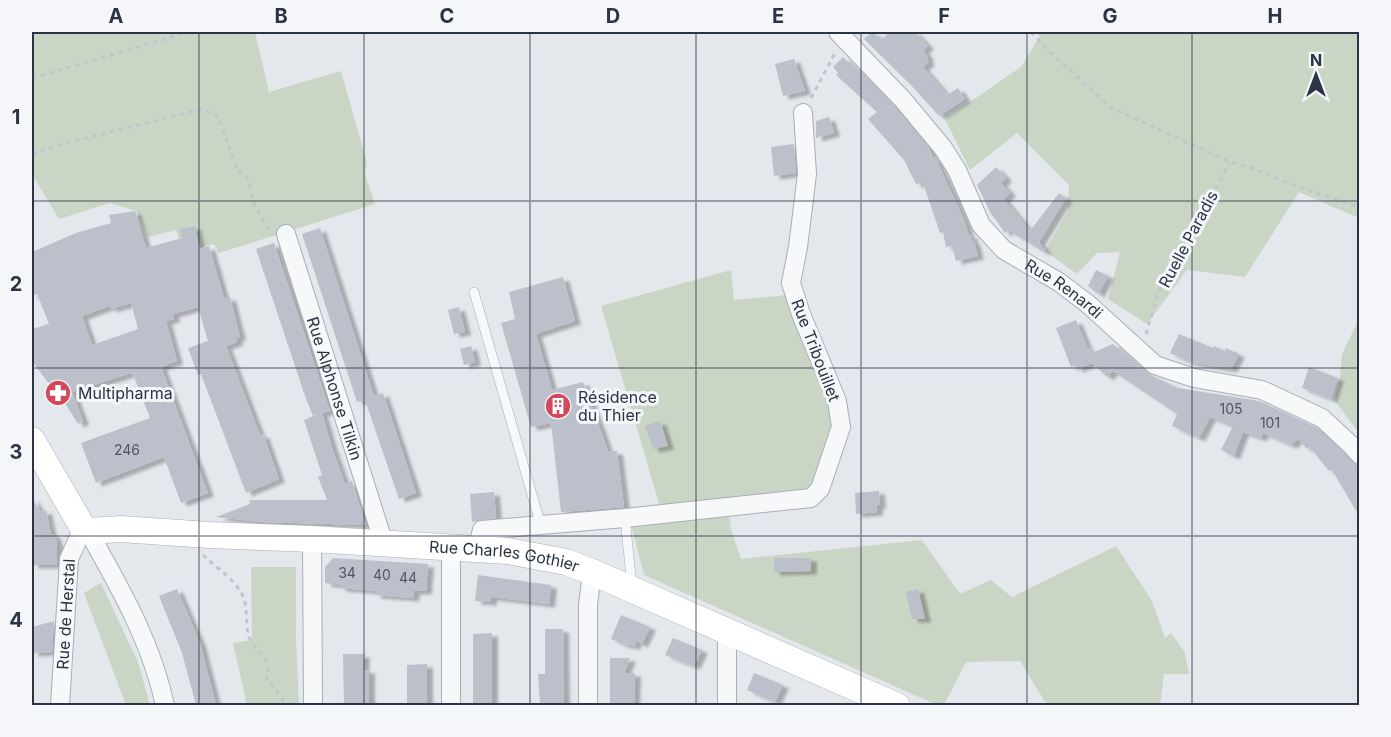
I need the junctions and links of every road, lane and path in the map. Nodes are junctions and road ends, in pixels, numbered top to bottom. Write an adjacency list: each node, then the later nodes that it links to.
1 (189, 32): 4 (path)
2 (1031, 32): 7 (path)
3 (841, 34): 5 (path); 11 (street, Rue Renardi)
4 (32, 78)
5 (803, 113): 14 (street, Rue Tribouillet)
6 (32, 154): 9 (path)
7 (1230, 162): 8 (path); 11 (path, Ruelle Paradis)
8 (1359, 207)
9 (286, 234): 19 (street, Rue Alphonse Tilkin)
10 (474, 292): 15 (lane)
11 (1141, 353): 13 (street, Rue Renardi)
12 (32, 440): 16 (street)
13 (1359, 455)
14 (625, 518): 15 (street, Rue Tribouillet); 23 (lane)
15 (540, 525): 21 (street, Rue Tribouillet)
16 (85, 530): 17 (street, Rue Charles Gothier); 26 (street, Rue de Herstal); 27 (street)
17 (209, 535): 18 (street, Rue Charles Gothier); 28 (path)
18 (312, 539): 19 (street, Rue Charles Gothier); 29 (street)
19 (384, 544): 20 (street, Rue Charles Gothier)
20 (451, 548): 21 (street, Rue Charles Gothier); 30 (street)
21 (477, 550): 22 (street, Rue Charles Gothier)
22 (592, 572): 23 (street, Rue Charles Gothier); 31 (street)
23 (632, 589): 24 (street, Rue Charles Gothier)
24 (727, 631): 25 (street, Rue Charles Gothier); 32 (street)
25 (881, 702)
26 (60, 705)
27 (165, 705)
28 (287, 705)
29 (314, 705)
30 (451, 705)
31 (588, 705)
32 (727, 705)

